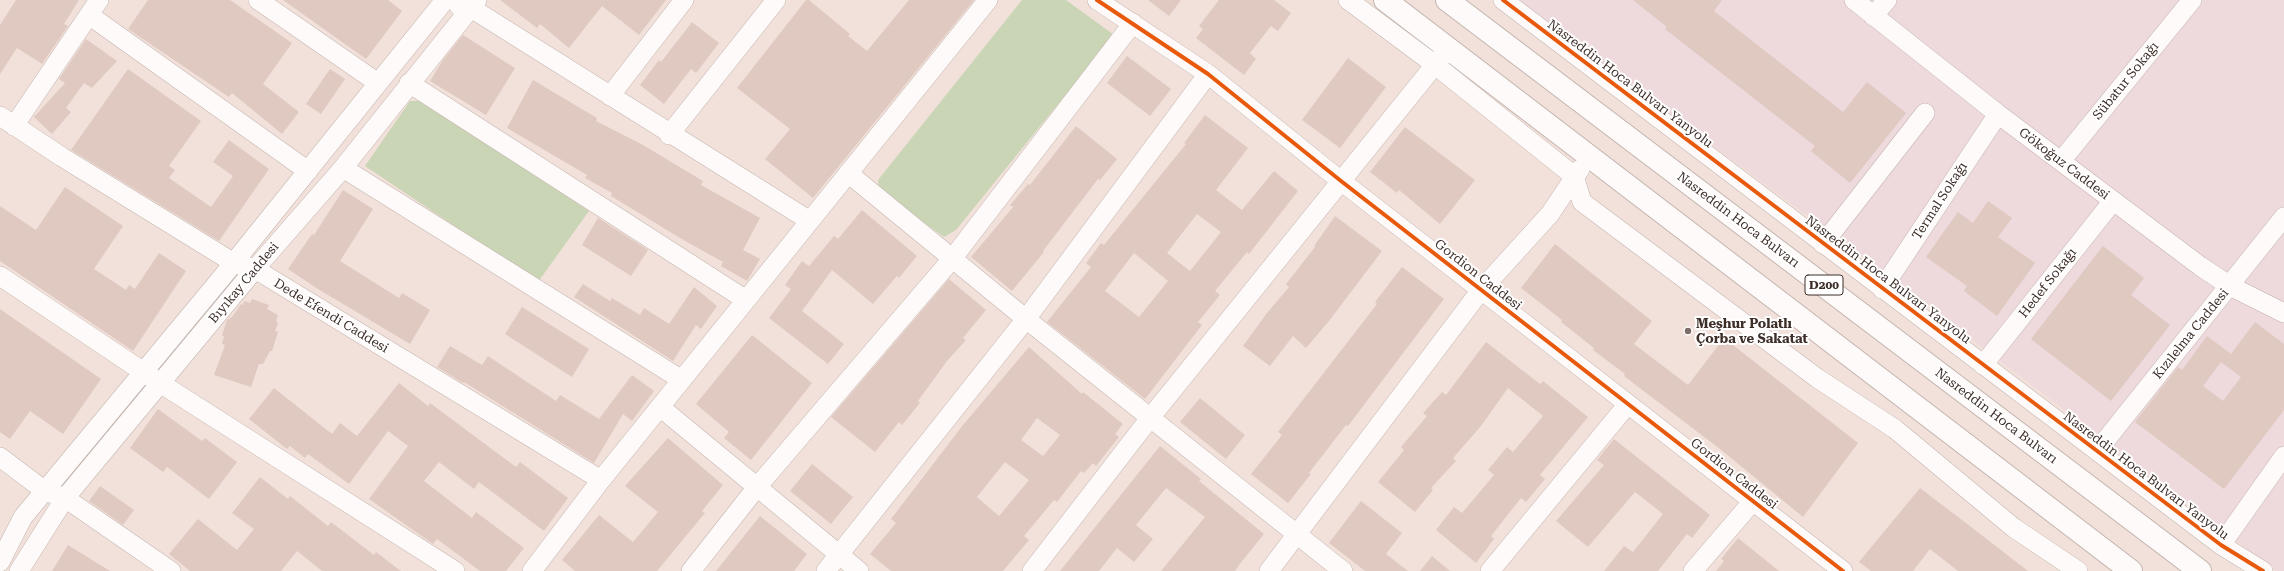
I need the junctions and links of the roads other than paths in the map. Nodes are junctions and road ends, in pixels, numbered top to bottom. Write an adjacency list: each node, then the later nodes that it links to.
1 (258, 0): 20 (street)
2 (684, 0): 22 (street)
3 (776, 0): 26 (street)
4 (988, 0): 31 (street)
5 (1098, 0): 17 (street, Gordion Caddesi)
6 (1348, 0): 18 (street)
7 (1385, 0): 18 (highway)
8 (1447, 0): 82 (highway, Nasreddin Hoca Bulvarı / D200)
9 (1503, 0): 37 (street, Nasreddin Hoca Bulvarı Yanyolu)
10 (1854, 0): 16 (street, Gökoğuz Caddesi)
11 (1887, 0): 16 (street)
12 (2192, 0): 28 (street, Sübatur Sokağı)
13 (442, 1): 14 (street); 20 (street, Bıyıkay Caddesi)
14 (474, 4): 21 (street, Bıyıkay Caddesi); 22 (street)
15 (94, 7): 25 (street); 30 (street)
16 (1873, 16): 24 (street, Gökoğuz Caddesi)
17 (1133, 23): 19 (street, Gordion Caddesi); 38 (street)
18 (1441, 56): 27 (highway); 32 (street); 33 (street)
19 (1208, 74): 33 (street, Gordion Caddesi); 47 (street)
20 (378, 83): 30 (street, Bıyıkay Caddesi)
21 (408, 83): 29 (street, Bıyıkay Caddesi); 45 (street)
22 (610, 96): 26 (street)
23 (1925, 113): 37 (street)
24 (1998, 114): 28 (street, Gökoğuz Caddesi); 43 (street, Termal Sokağı)
25 (7, 121): 39 (street, Dede Efendi Caddesi)
26 (670, 135): 36 (street)
27 (1589, 156): 32 (street); 81 (highway)
28 (2061, 161): 34 (street, Gökoğuz Caddesi)
29 (343, 168): 40 (street, Bıyıkay Caddesi); 50 (street)
30 (308, 171): 39 (street, Bıyıkay Caddesi)
31 (848, 173): 36 (street); 38 (street)
32 (1574, 176): 44 (street); 80 (street)
33 (1341, 181): 44 (street, Gordion Caddesi); 54 (street)
34 (2113, 200): 42 (street, Gökoğuz Caddesi); 48 (street, Hedef Sokağı)
35 (2284, 217): 42 (street, Kızılelma Caddesi)
36 (810, 221): 45 (street)
37 (1823, 244): 43 (street, Nasreddin Hoca Bulvarı Yanyolu)
38 (952, 259): 47 (street); 59 (street)
39 (234, 263): 40 (street, Dede Efendi Caddesi); 49 (street, Bıyıkay Caddesi)
40 (255, 270): 51 (street, Bıyıkay Caddesi); 58 (street, Dede Efendi Caddesi)
41 (0, 276): 49 (street)
42 (2230, 286): 46 (street, Gökoğuz Caddesi); 55 (street, Kızılelma Caddesi)
43 (1882, 289): 48 (street, Nasreddin Hoca Bulvarı Yanyolu)
44 (1481, 290): 52 (street, Gordion Caddesi); 63 (street)
45 (746, 300): 50 (street)
46 (2284, 313)
47 (1026, 319): 54 (street); 65 (street)
48 (1983, 365): 55 (street, Nasreddin Hoca Bulvarı Yanyolu)
49 (144, 372): 51 (street); 60 (street, Bıyıkay Caddesi)
50 (682, 380): 53 (street)
51 (160, 383): 61 (street, Bıyıkay Caddesi); 69 (street)
52 (1628, 404): 62 (street, Gordion Caddesi); 77 (street)
53 (660, 407): 58 (street); 59 (street)
54 (1150, 418): 63 (street); 74 (street)
55 (2097, 452): 64 (street, Nasreddin Hoca Bulvarı Yanyolu)
56 (2284, 456): 64 (street)
57 (0, 457): 60 (street)
58 (601, 480): 70 (street)
59 (757, 487): 65 (street); 71 (street)
60 (45, 491): 61 (street); 66 (street, Bıyıkay Caddesi)
61 (65, 498): 67 (street, Bıyıkay Caddesi); 68 (street)
62 (1753, 501): 78 (street); 79 (street, Gordion Caddesi)
63 (1297, 534): 75 (street); 76 (street)
64 (2221, 546): 83 (street, Nasreddin Hoca Bulvarı Yanyolu)
65 (839, 554): 72 (street); 73 (street)
66 (0, 562)
67 (19, 571)
68 (172, 571)
69 (455, 571)
70 (532, 571)
71 (691, 571)
72 (826, 571)
73 (859, 571)
74 (1032, 571)
75 (1269, 571)
76 (1343, 571)
77 (1490, 571)
78 (1693, 571)
79 (1843, 571)
80 (2078, 571)
81 (2131, 571)
82 (2200, 571)
83 (2263, 571)

